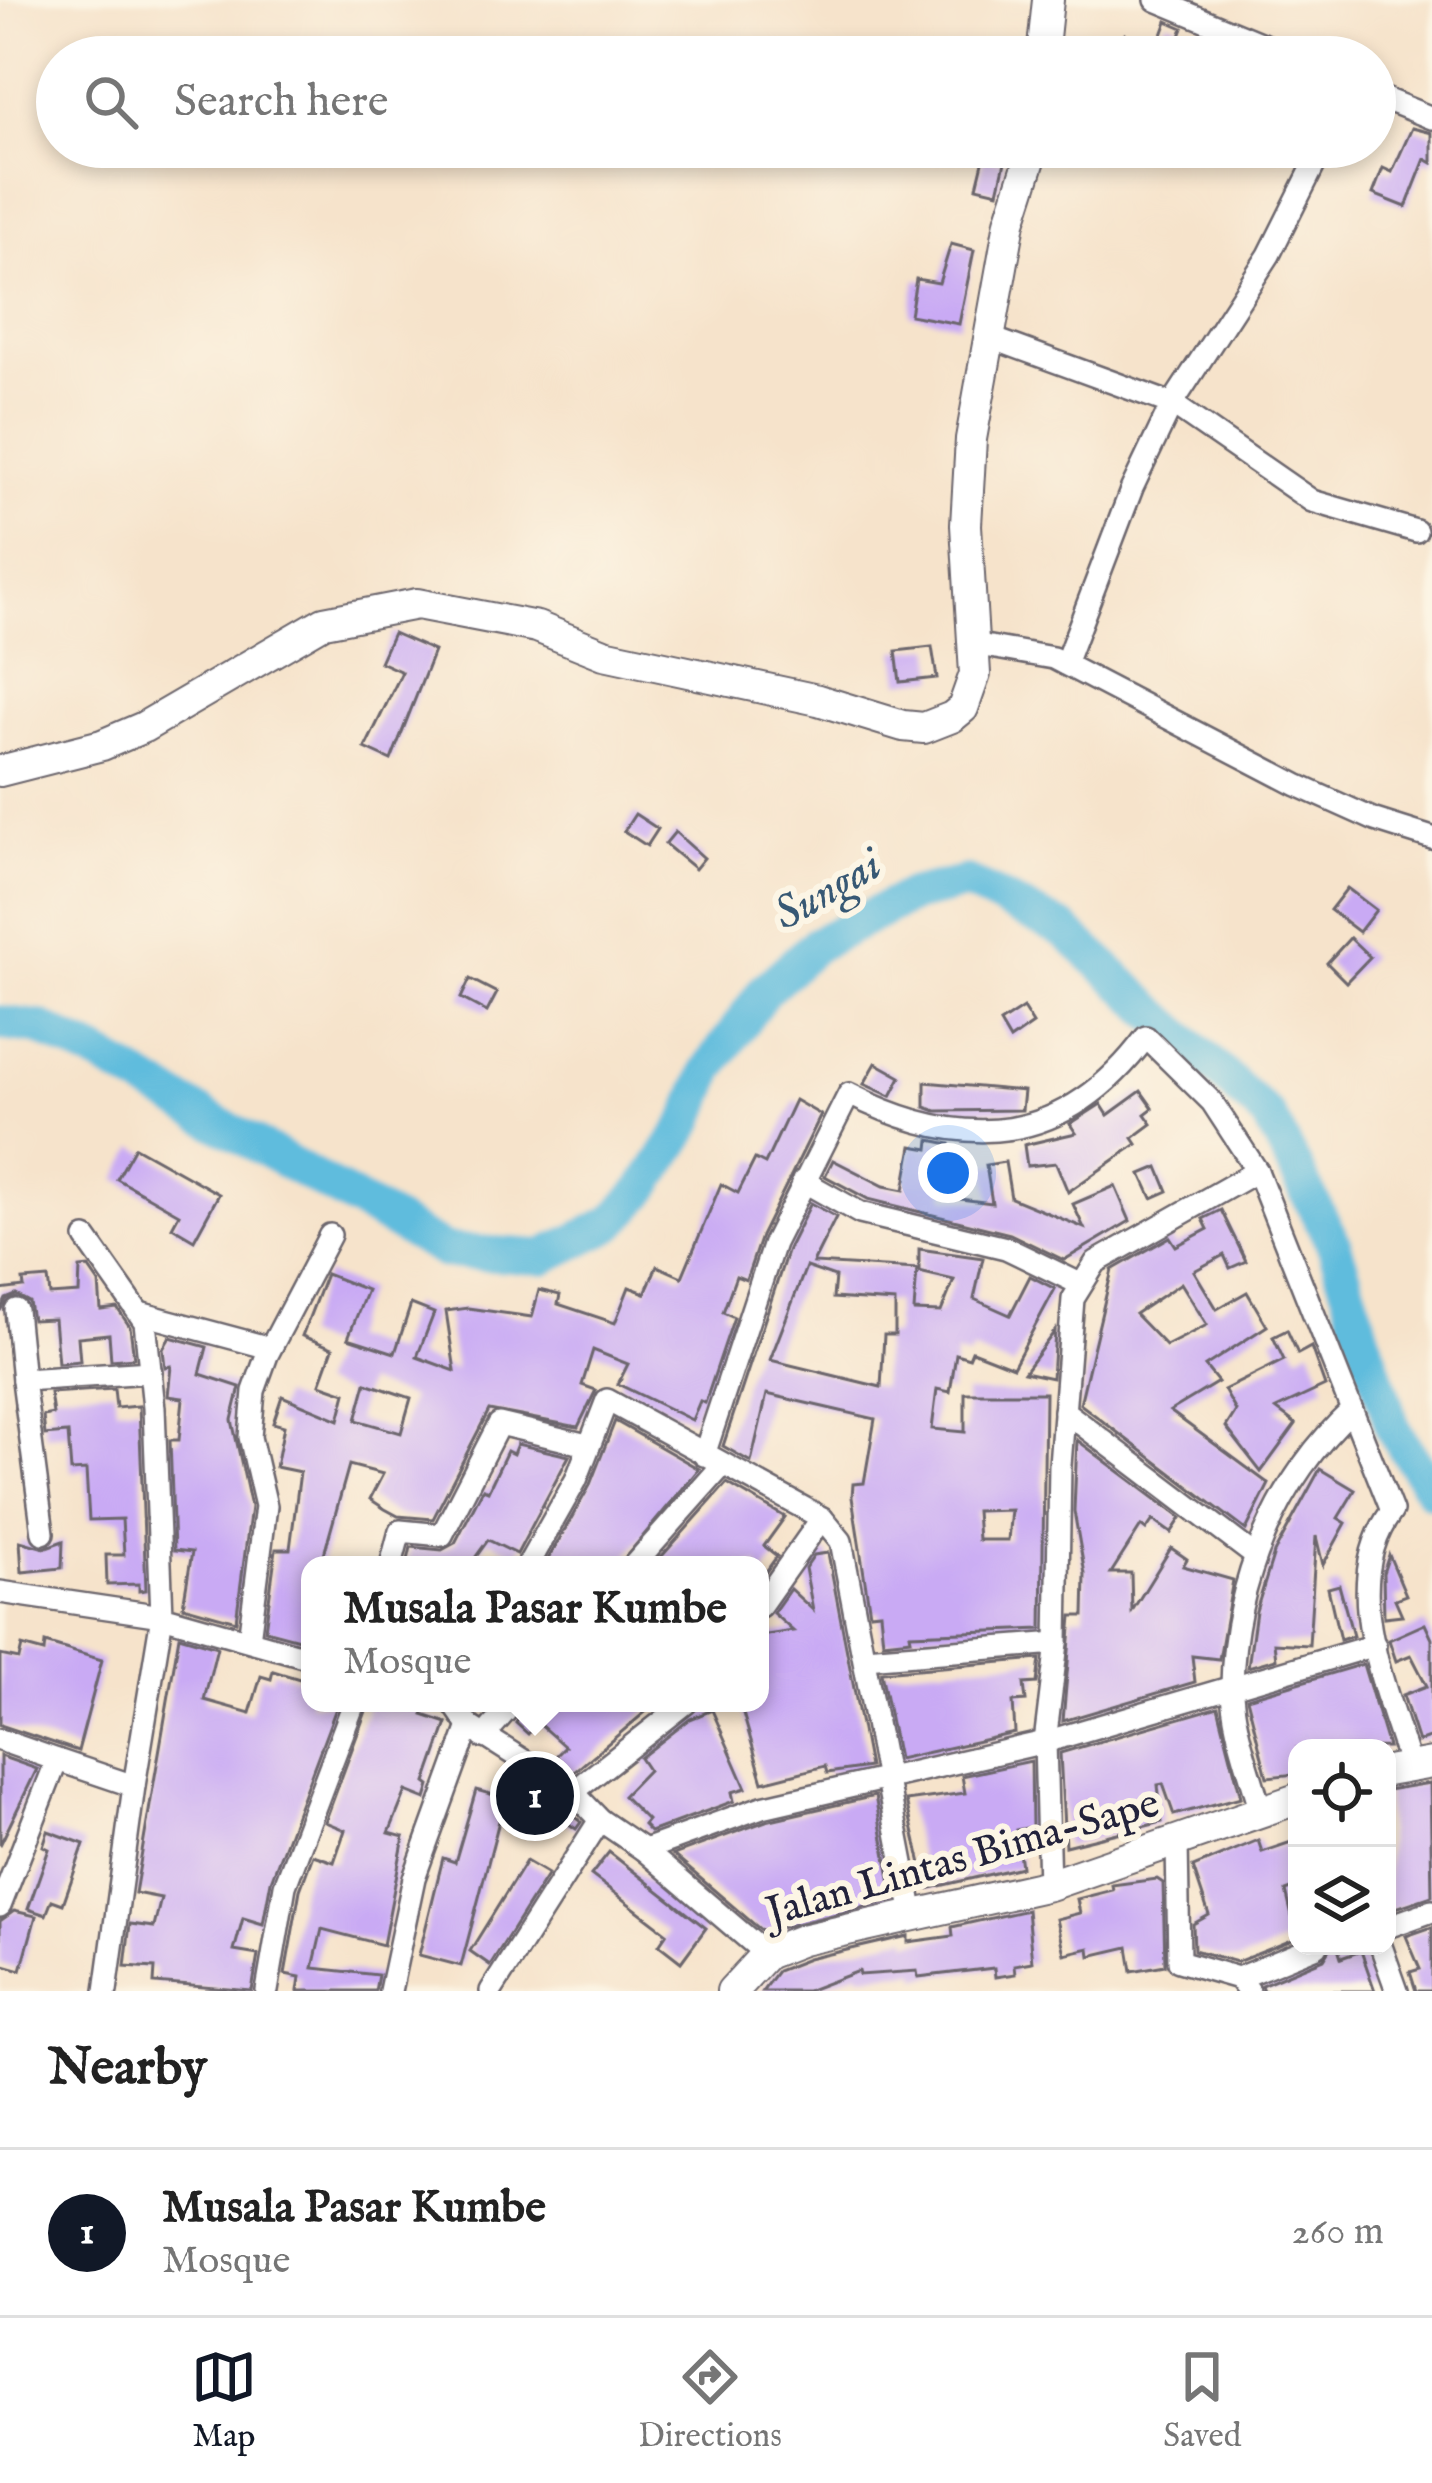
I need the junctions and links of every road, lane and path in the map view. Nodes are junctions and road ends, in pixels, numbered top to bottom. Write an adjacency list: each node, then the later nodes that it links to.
1 (1048, 0): 3 (highway)
2 (1156, 0): 4 (street)
3 (1044, 36)
4 (1243, 36)
5 (1396, 103): 6 (street)
6 (1432, 118)
7 (1027, 168): 9 (highway)
8 (1312, 168): 10 (street)
9 (986, 336): 10 (street); 12 (highway)
10 (1172, 404): 11 (street); 13 (street)
11 (1416, 531)
12 (973, 644): 13 (street); 14 (highway)
13 (1065, 664): 15 (street)
14 (0, 771)
15 (1432, 838)
16 (1257, 1171): 17 (street); 20 (street); 27 (street)
17 (802, 1181): 20 (street); 30 (street)
18 (330, 1235): 24 (street)
19 (86, 1238): 22 (street)
20 (1078, 1282): 28 (street)
21 (16, 1310): 23 (street)
22 (143, 1314): 24 (street); 25 (street)
23 (10, 1338): 26 (street)
24 (270, 1348): 40 (street)
25 (151, 1372): 26 (street); 39 (street)
26 (23, 1380): 32 (street)
27 (1352, 1410): 33 (street); 42 (street)
28 (1064, 1411): 33 (street); 41 (street)
29 (587, 1445): 30 (street); 34 (street); 35 (street)
30 (712, 1461): 31 (street); 36 (street)
31 (822, 1518): 38 (street); 44 (street)
32 (43, 1533)
33 (1254, 1555): 45 (street)
34 (393, 1556)
35 (533, 1556)
36 (641, 1556)
37 (0, 1592): 39 (street)
38 (769, 1593)
39 (162, 1616): 40 (street); 56 (street)
40 (249, 1640): 43 (street)
41 (1057, 1642): 44 (street); 52 (street)
42 (1376, 1645): 45 (street); 54 (street)
43 (301, 1655)
44 (865, 1658): 55 (street)
45 (1231, 1687): 52 (street); 59 (street)
46 (351, 1712): 73 (street)
47 (456, 1712): 50 (street)
48 (501, 1712): 50 (street)
49 (675, 1712): 57 (street)
50 (476, 1731): 57 (street); 74 (street)
51 (0, 1740): 53 (street)
52 (1045, 1742): 55 (street); 63 (street)
53 (56, 1760): 56 (street); 64 (street)
54 (1410, 1767)
55 (890, 1780): 62 (street); 66 (street)
56 (134, 1786): 72 (street)
57 (573, 1792): 60 (street)
58 (1288, 1802): 59 (highway, Jalan Lintas Bima-Sape)
59 (1261, 1812): 61 (highway, Jalan Lintas Bima-Sape)
60 (600, 1820): 62 (street); 75 (street)
61 (1177, 1843): 63 (highway, Jalan Lintas Bima-Sape); 71 (street)
62 (644, 1850): 68 (street)
63 (1049, 1885): 66 (highway, Jalan Lintas Bima-Sape)
64 (0, 1906)
65 (1432, 1911): 67 (street)
66 (913, 1915): 68 (highway, Jalan Lintas Bima-Sape)
67 (1396, 1924)
68 (766, 1954): 76 (highway, Jalan Lintas Bima-Sape)
69 (1300, 1955): 71 (street)
70 (1384, 1955): 77 (street)
71 (1243, 1985)
72 (106, 1991)
73 (267, 1991)
74 (389, 1991)
75 (491, 1991)
76 (731, 1991)
77 (1397, 1991)

